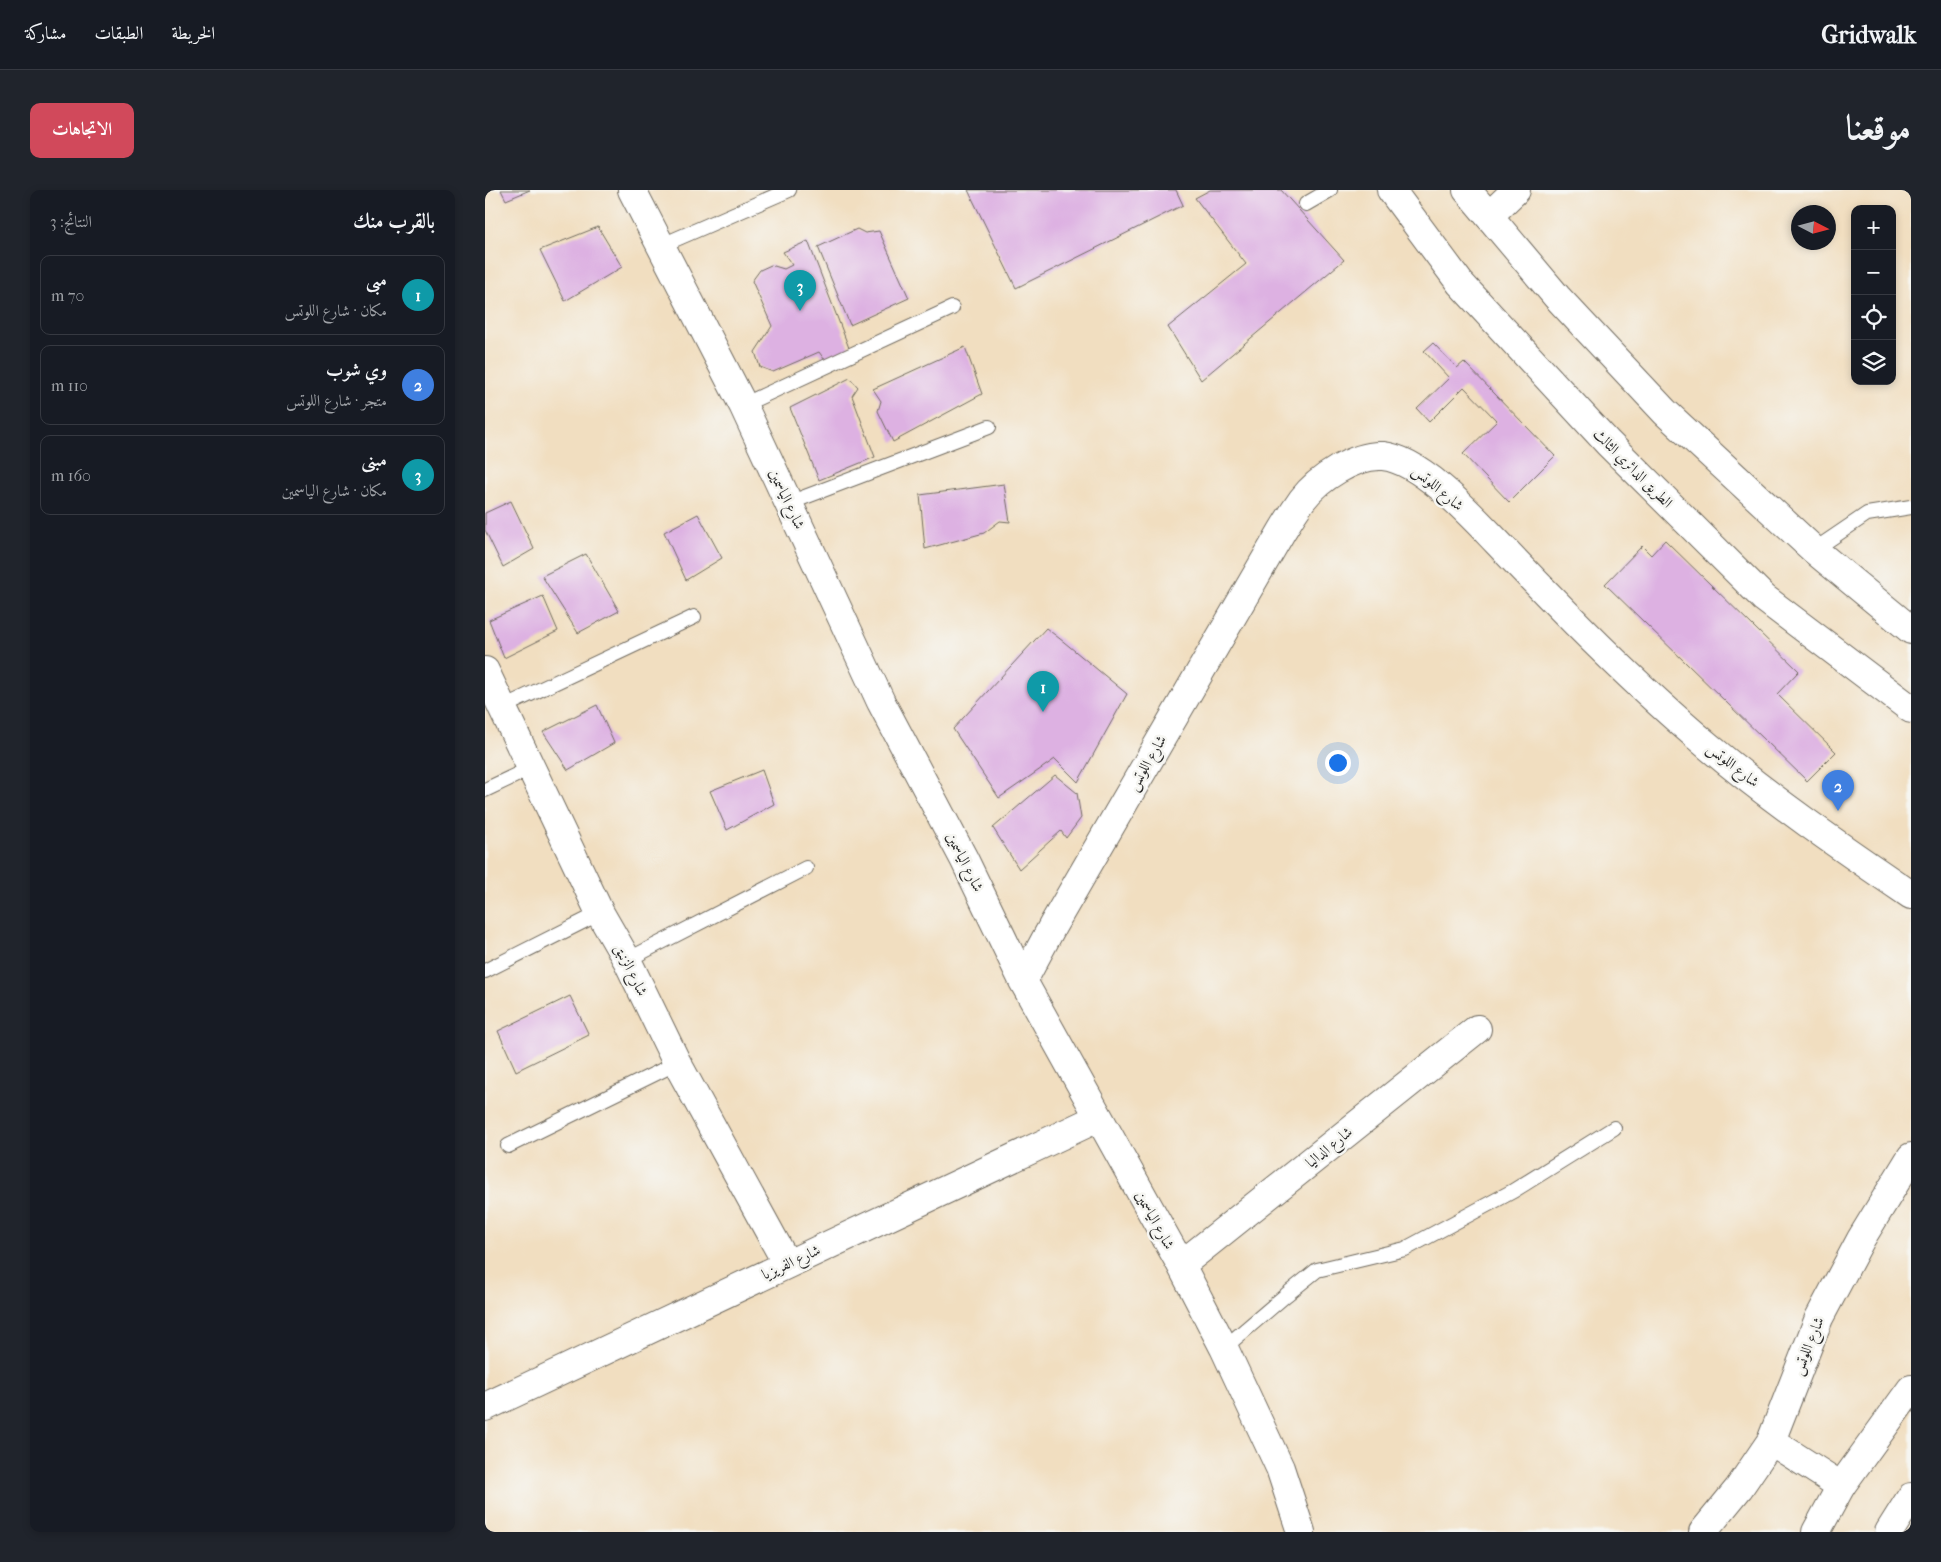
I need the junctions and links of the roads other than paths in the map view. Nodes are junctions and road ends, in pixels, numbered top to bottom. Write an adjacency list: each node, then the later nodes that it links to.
1 (632, 190): 9 (street, شارع الياسمين)
2 (789, 190): 9 (lane)
3 (1329, 190): 7 (lane)
4 (1391, 190): 20 (street, الطريق الدائري الثالث)
5 (1467, 190): 8 (street)
6 (1516, 190): 8 (street)
7 (1306, 204)
8 (1489, 216): 15 (street)
9 (660, 246): 11 (street, شارع الياسمين)
10 (952, 308): 11 (lane)
11 (743, 405): 13 (street, شارع الياسمين)
12 (989, 427): 13 (lane)
13 (789, 503): 28 (street, شارع الياسمين)
14 (1911, 507): 15 (lane)
15 (1814, 550): 17 (street)
16 (694, 617): 19 (lane)
17 (1911, 630)
18 (485, 671): 19 (street, شارع الزنبق)
19 (503, 707): 21 (street, شارع الزنبق)
20 (1911, 709)
21 (531, 768): 22 (lane); 25 (street, شارع الزنبق)
22 (485, 790)
23 (806, 868): 26 (lane)
24 (1911, 896): 28 (street, شارع اللوتس)
25 (600, 913): 26 (street, شارع الزنبق); 27 (lane)
26 (627, 960): 30 (street, شارع الزنبق)
27 (485, 971)
28 (1023, 981): 31 (street, شارع الياسمين)
29 (1477, 1029): 36 (street, شارع الداليا)
30 (677, 1063): 33 (lane); 35 (street, شارع الزنبق)
31 (1098, 1118): 35 (street, شارع الفريزيا); 36 (street, شارع الياسمين)
32 (1613, 1128): 37 (lane)
33 (509, 1146)
34 (1911, 1157): 40 (street, شارع اللوتس)
35 (787, 1264): 39 (street, شارع الفريزيا)
36 (1181, 1265): 37 (street, شارع الياسمين)
37 (1224, 1348): 43 (street, شارع الياسمين)
38 (1911, 1388): 41 (street)
39 (485, 1407)
40 (1771, 1441): 41 (street); 44 (street, شارع اللوتس)
41 (1841, 1486): 45 (street)
42 (1911, 1497): 46 (street)
43 (1301, 1532)
44 (1703, 1532)
45 (1816, 1532)
46 (1889, 1532)

